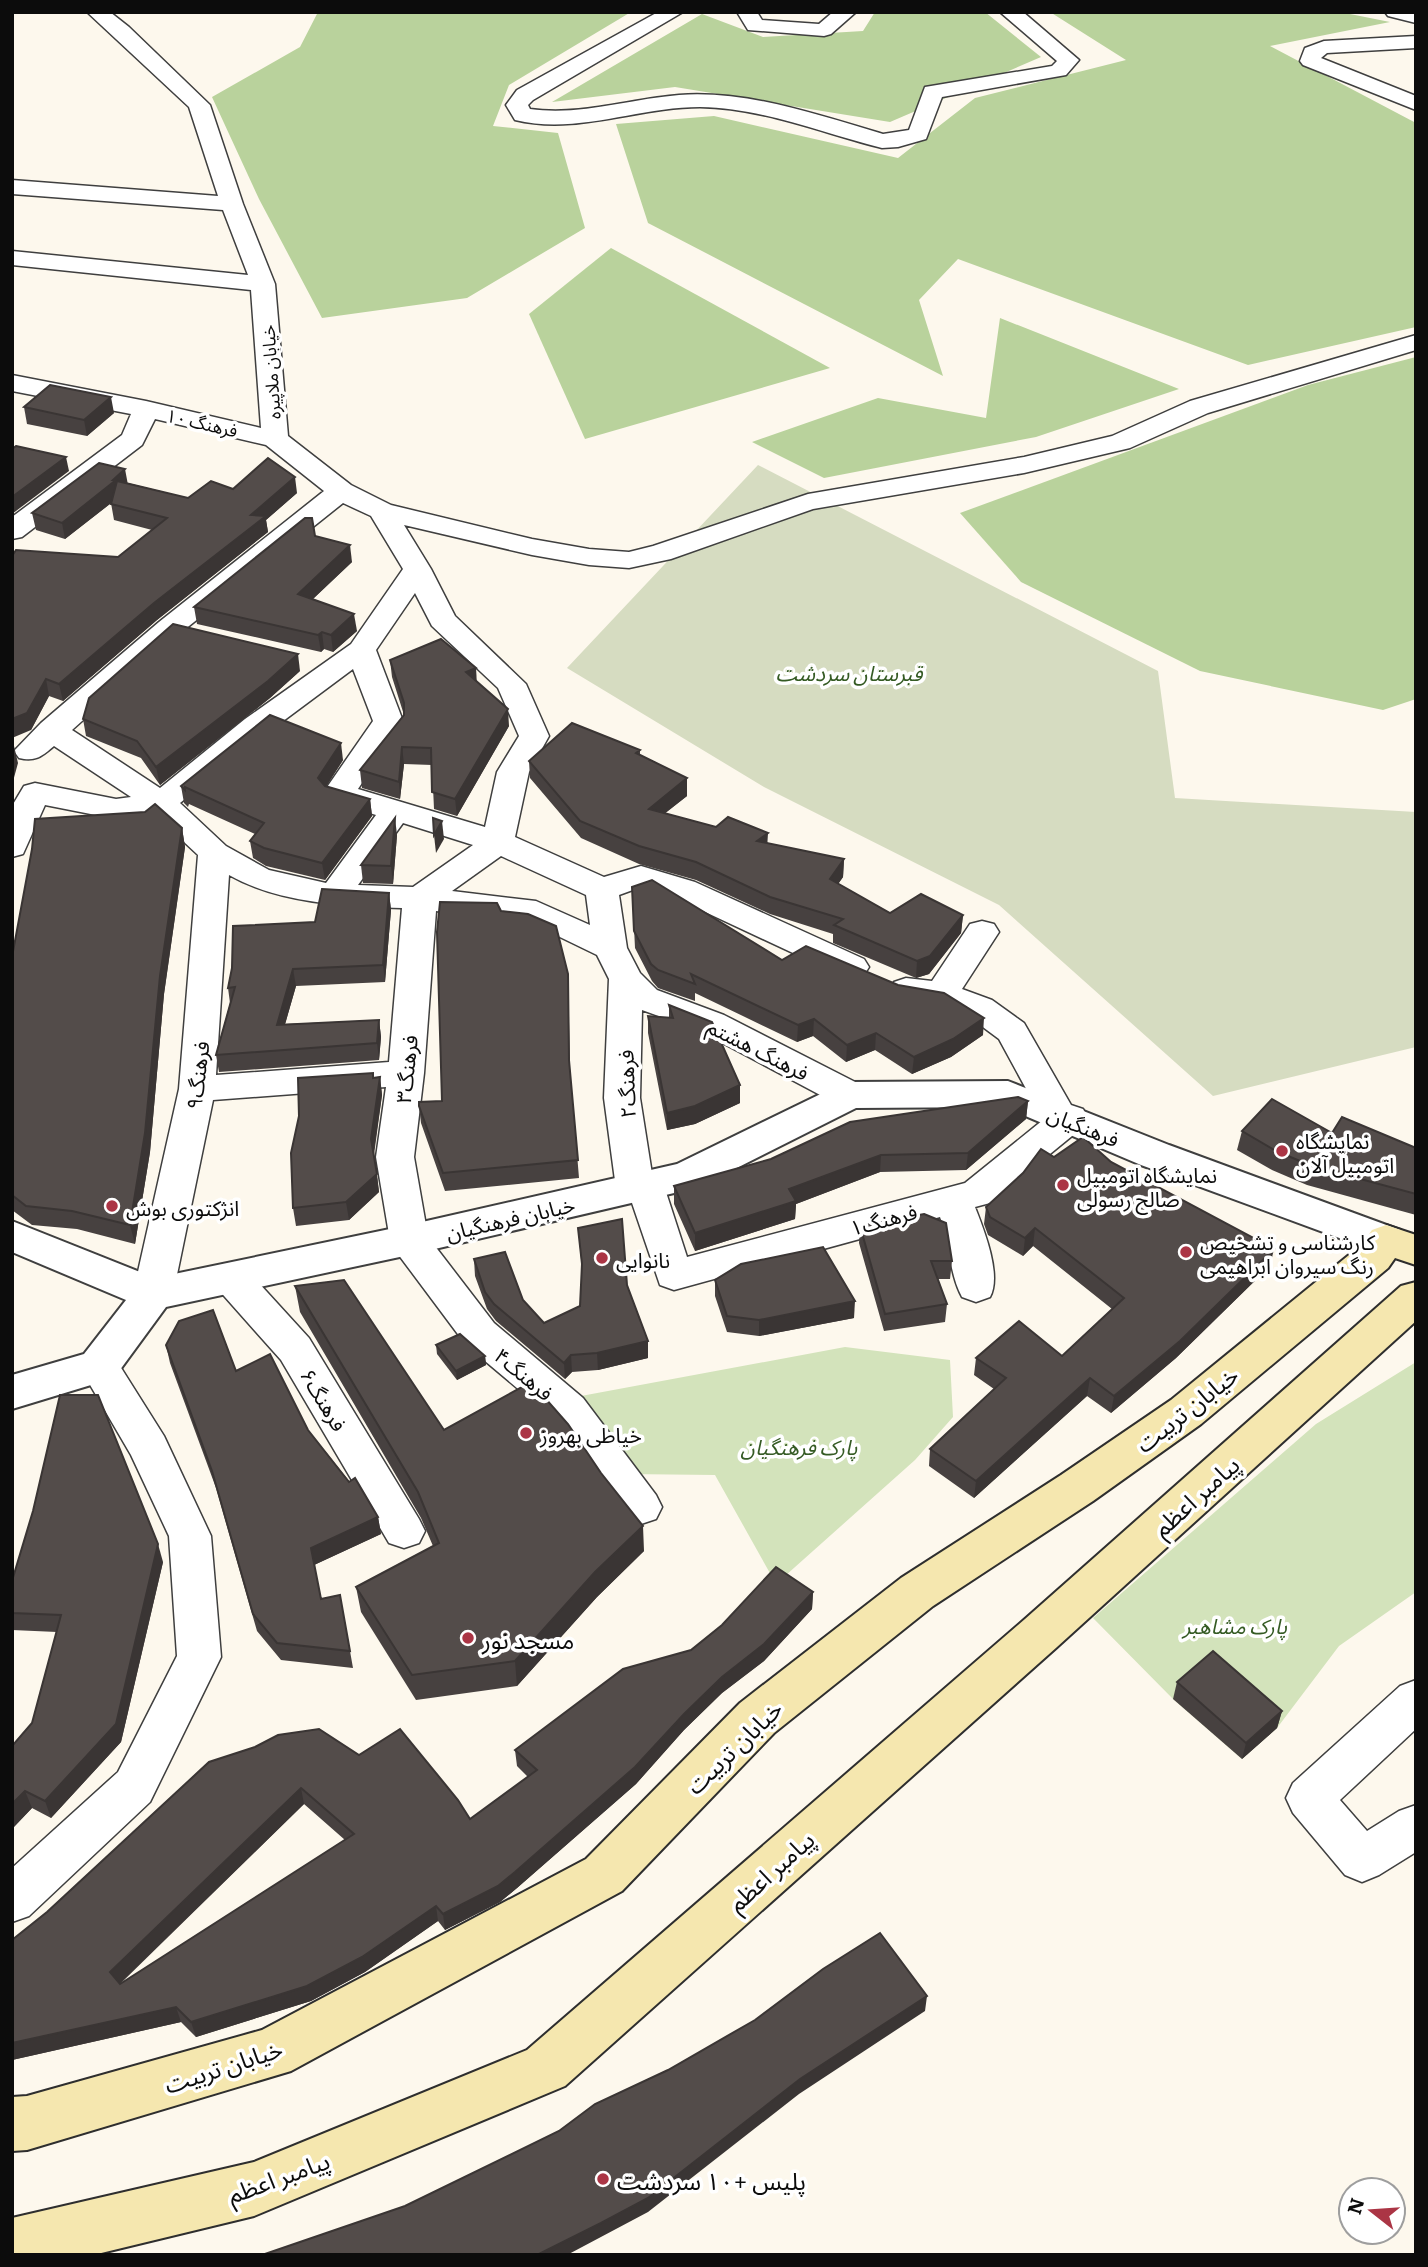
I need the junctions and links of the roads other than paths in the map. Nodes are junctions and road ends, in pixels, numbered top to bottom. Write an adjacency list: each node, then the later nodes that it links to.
1 (97, 12): 11 (street, خیابان ملاپیره)
2 (673, 12): 5 (street)
3 (747, 12): 4 (street)
4 (846, 12)
5 (1010, 12)
6 (1395, 12): 7 (street)
7 (1416, 17)
8 (1416, 42): 9 (street)
9 (1416, 104)
10 (12, 187): 11 (street)
11 (232, 204): 13 (street, خیابان ملاپیره)
12 (12, 258): 13 (street)
13 (263, 285): 17 (street, خیابان ملاپیره)
14 (1416, 342): 19 (street, خیابان ملاپیره)
15 (12, 383): 16 (street)
16 (146, 409): 17 (street, فرهنگ ۱۰); 20 (street, فرهنگ ۱۰)
17 (275, 439): 18 (street, خیابان ملاپیره)
18 (341, 491): 19 (street, خیابان ملاپیره); 22 (street)
19 (382, 512): 21 (street)
20 (12, 531)
21 (416, 569): 25 (street); 30 (street)
22 (169, 628): 23 (street); 26 (street)
23 (208, 637)
24 (299, 659): 25 (street)
25 (349, 659): 28 (street); 29 (street)
26 (31, 742): 27 (street); 28 (street)
27 (35, 793): 28 (street); 31 (street)
28 (162, 803): 32 (street)
29 (396, 810): 30 (street); 34 (street)
30 (498, 842): 33 (street); 35 (street)
31 (12, 847)
32 (214, 853): 34 (street); 41 (street, فرهنگ۹)
33 (602, 888): 37 (street, فرهنگ هشتم); 39 (street)
34 (334, 895): 35 (street)
35 (420, 898): 37 (street); 40 (street, فرهنگ۳)
36 (982, 932): 39 (street)
37 (610, 948): 38 (street, فرهنگ هشتم)
38 (626, 979): 42 (street, فرهنگ هشتم); 44 (street, فرهنگ۲)
39 (941, 994): 43 (street)
40 (406, 1073): 41 (street); 47 (street, فرهنگ۳)
41 (197, 1089): 52 (street, فرهنگ۹)
42 (850, 1095): 43 (street, فرهنگیان); 44 (street, خیابان فرهنگیان)
43 (1064, 1117): 45 (street, فرهنگ۱); 48 (street, فرهنگیان)
44 (640, 1187): 45 (street, فرهنگ۱); 47 (street, خیابان فرهنگیان)
45 (953, 1200): 51 (street)
46 (12, 1236): 52 (street)
47 (409, 1240): 49 (street, خیابان فرهنگیان); 58 (street, فرهنگ۴)
48 (1392, 1249): 50 (main road); 63 (main road, خیابان تربیت)
49 (232, 1278): 52 (street, خیابان فرهنگیان); 59 (street, فرهنگ۶)
50 (1416, 1279)
51 (976, 1287)
52 (153, 1294): 56 (street)
53 (1416, 1297): 55 (main road, پیامبر اعظم)
54 (1416, 1336): 55 (main road)
55 (1364, 1343): 64 (main road, پیامبر اعظم)
56 (99, 1366): 57 (street); 62 (street)
57 (12, 1392)
58 (641, 1507)
59 (404, 1531)
60 (1416, 1700): 61 (street)
61 (1416, 1826)
62 (12, 1900)
63 (12, 2124)
64 (12, 2246)

